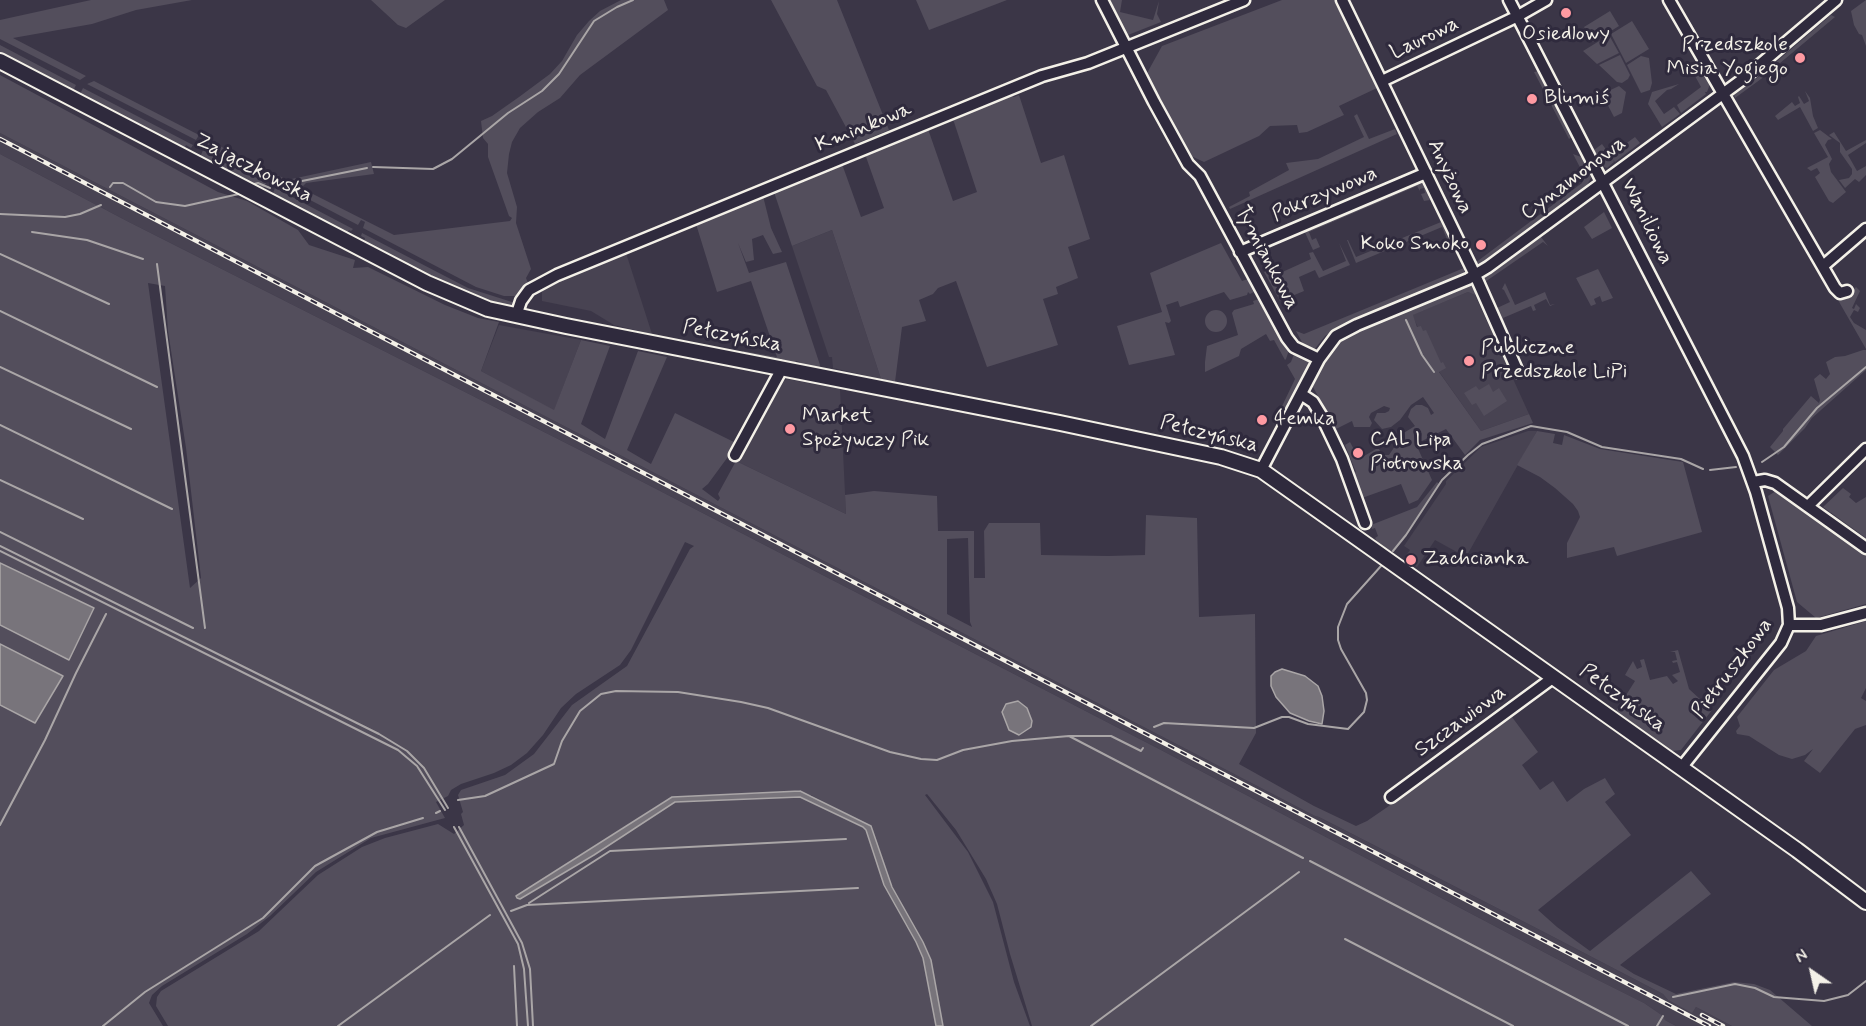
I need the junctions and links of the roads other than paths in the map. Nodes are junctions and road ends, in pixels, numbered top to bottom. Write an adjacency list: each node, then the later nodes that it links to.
1 (1102, 0): 9 (street, Tymiankowa)
2 (1244, 0): 9 (street, Kminkowa)
3 (1342, 0): 11 (street, Anyżowa)
4 (1509, 0): 8 (street, Waniliowa)
5 (1546, 0): 8 (street, Laurowa)
6 (1669, 0): 12 (street)
7 (1836, 0): 12 (street, Cynamonowa)
8 (1518, 16): 11 (street, Laurowa); 14 (street, Waniliowa)
9 (1126, 48): 16 (street, Tymiankowa); 21 (street, Kminkowa)
10 (0, 62): 20 (main road, Zajączkowska)
11 (1382, 81): 13 (street, Anyżowa)
12 (1723, 93): 14 (street, Cynamonowa); 17 (street)
13 (1426, 173): 16 (street, Pokrzywowa); 18 (street, Anyżowa)
14 (1604, 181): 18 (street, Cynamonowa); 29 (street, Waniliowa)
15 (1866, 230): 17 (street)
16 (1240, 252): 22 (street, Tymiankowa)
17 (1823, 266): 19 (street)
18 (1475, 275): 22 (street, Cynamonowa); 24 (street, Anyżowa)
19 (1847, 291)
20 (488, 309): 21 (main road, Pełczyńska)
21 (516, 316): 23 (main road, Pełczyńska)
22 (1319, 359): 25 (street)
23 (780, 367): 27 (street); 28 (main road, Pełczyńska)
24 (1518, 372)
25 (1301, 394): 28 (street); 31 (street)
26 (1865, 453): 30 (street)
27 (735, 455)
28 (1262, 470): 35 (main road, Pełczyńska)
29 (1753, 482): 30 (street); 34 (street, Waniliowa)
30 (1808, 506): 32 (street)
31 (1365, 523)
32 (1866, 548)
33 (1866, 613): 34 (street, Pietruszkowa)
34 (1789, 625): 36 (street, Pietruszkowa)
35 (1554, 677): 36 (main road, Pełczyńska); 37 (street, Szczawiowa)
36 (1681, 768): 38 (main road, Pełczyńska)
37 (1391, 797)
38 (1866, 902)

